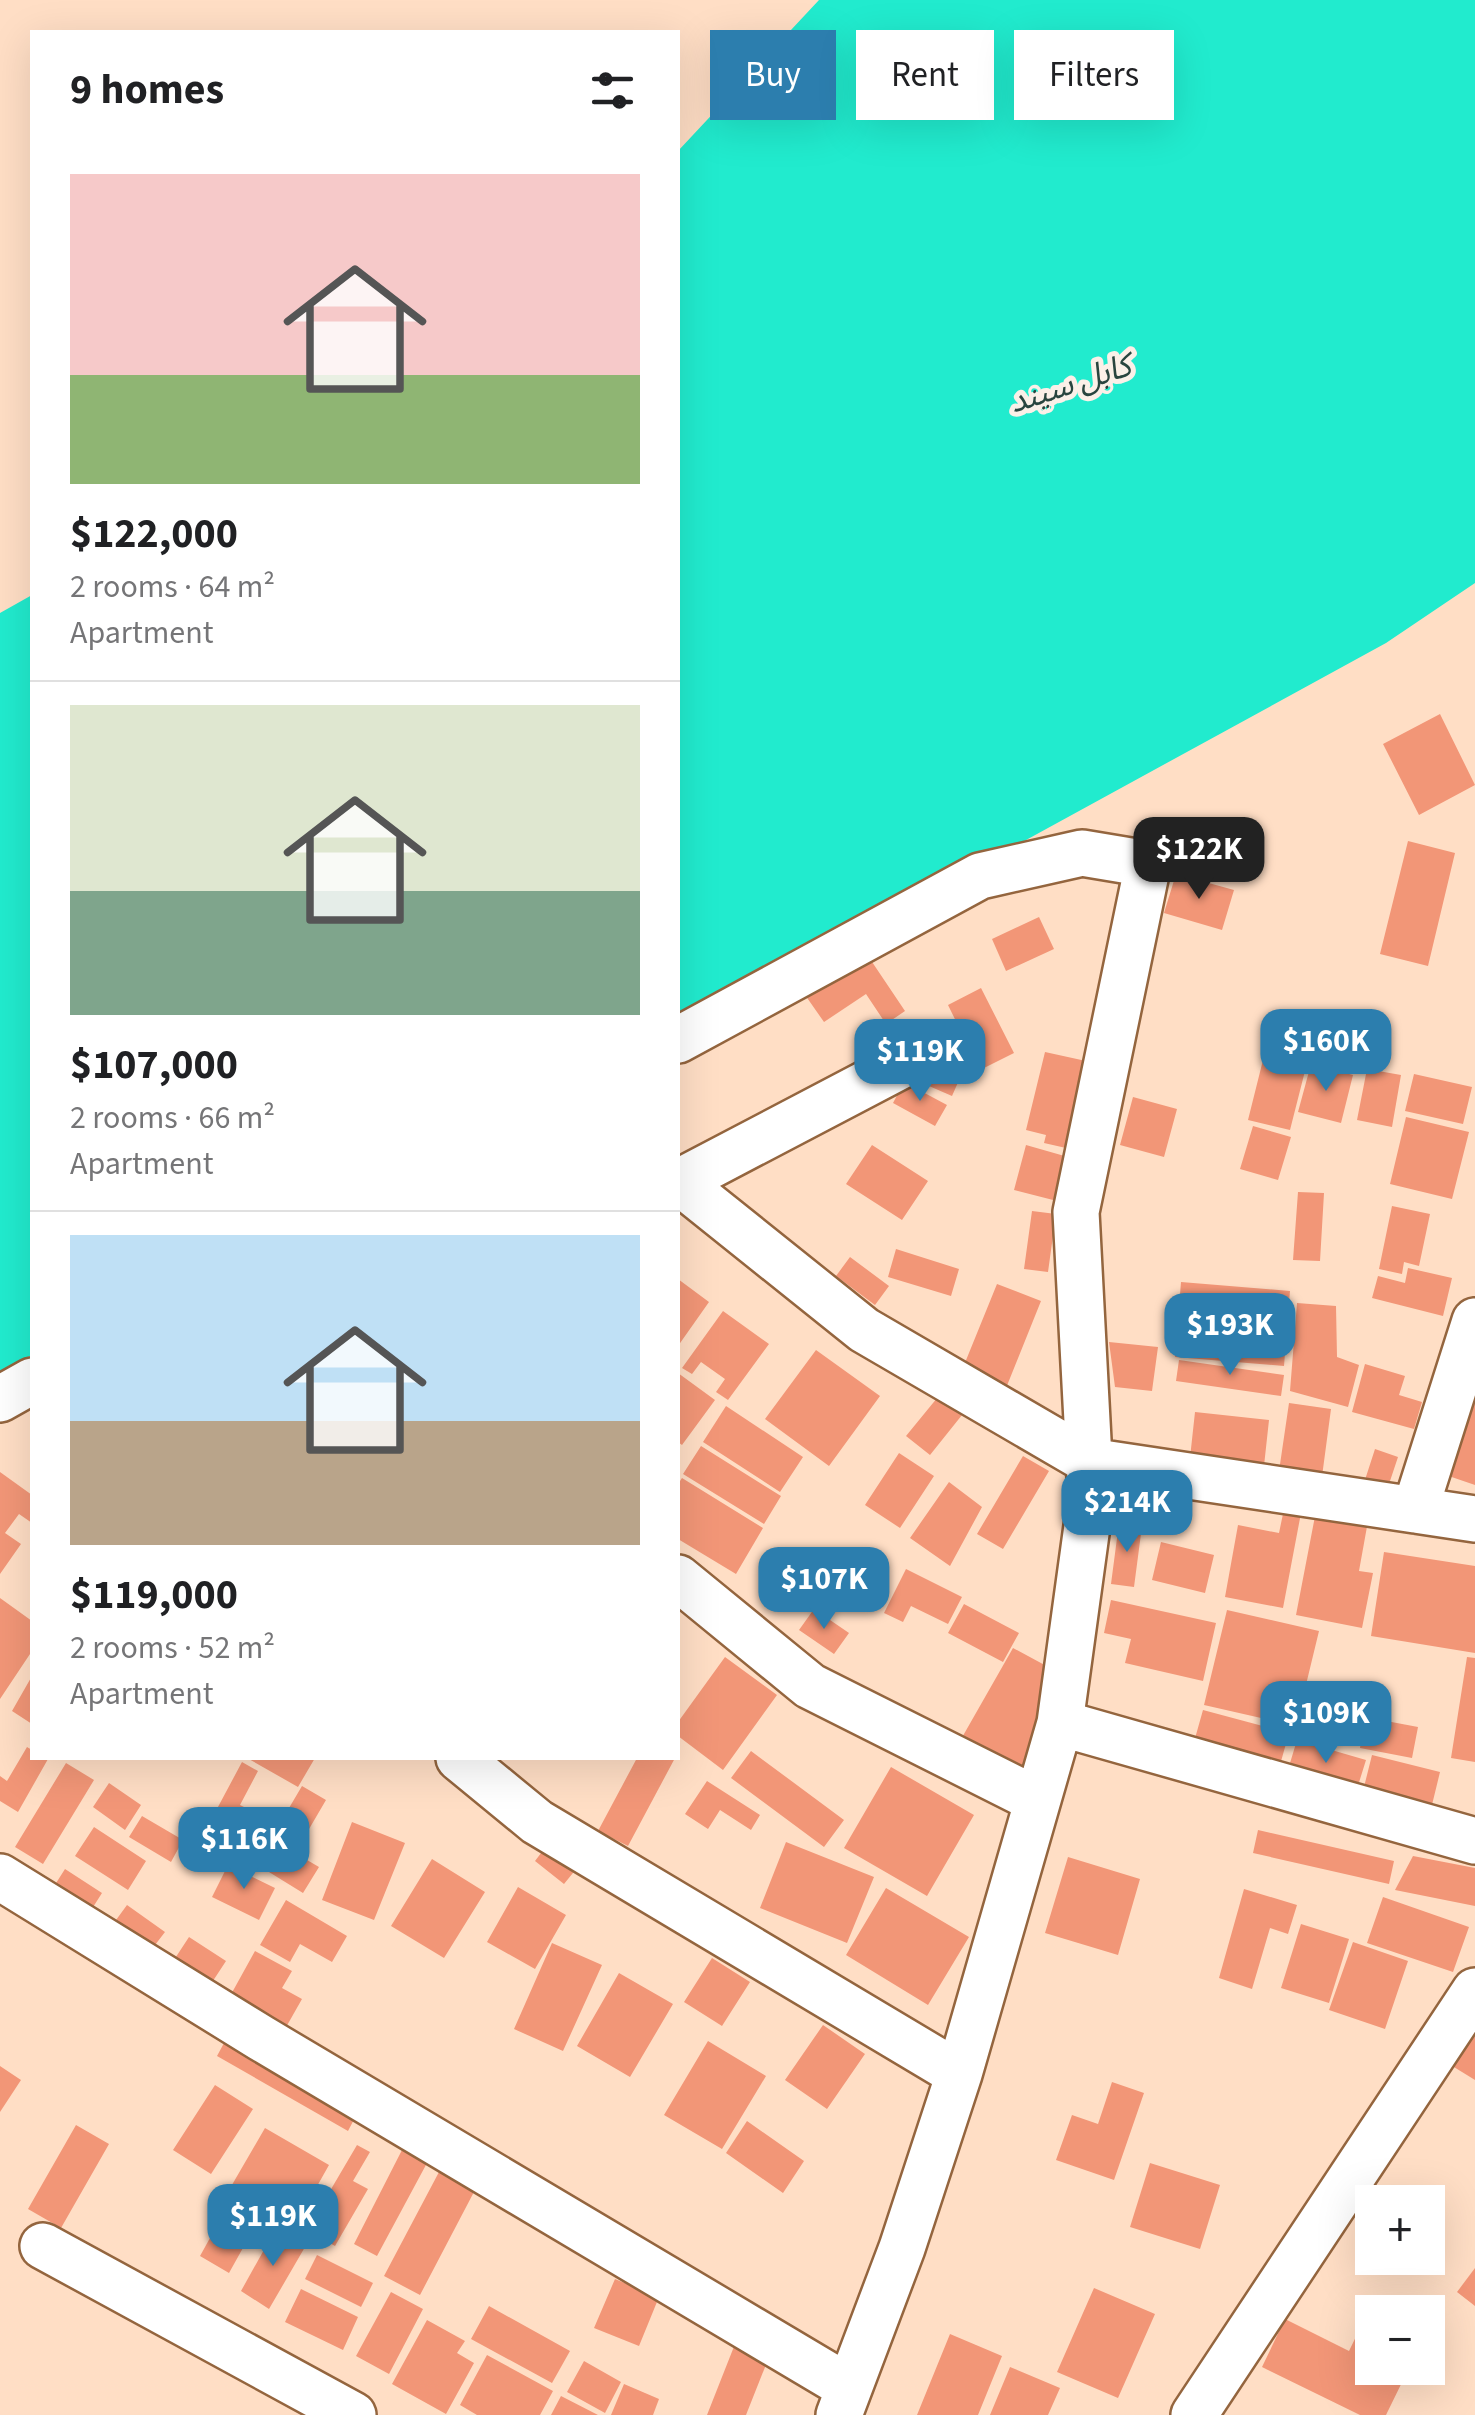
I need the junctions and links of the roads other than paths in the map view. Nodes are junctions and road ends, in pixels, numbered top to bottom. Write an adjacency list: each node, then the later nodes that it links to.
1 (680, 1039): 6 (street)
2 (925, 1053): 3 (street)
3 (680, 1181)
4 (680, 1184): 6 (street)
5 (1475, 1322): 7 (street)
6 (1089, 1462): 7 (street); 10 (street)
7 (1416, 1510): 8 (street)
8 (1475, 1519)
9 (680, 1580): 12 (street)
10 (1060, 1723): 12 (street); 13 (street)
11 (462, 1760): 16 (street)
12 (1037, 1800): 16 (street)
13 (1475, 1840)
14 (0, 1877): 18 (street)
15 (1475, 1991): 20 (street)
16 (959, 2074): 18 (street)
17 (43, 2246): 19 (street)
18 (844, 2401)
19 (353, 2415)
20 (1194, 2415)

